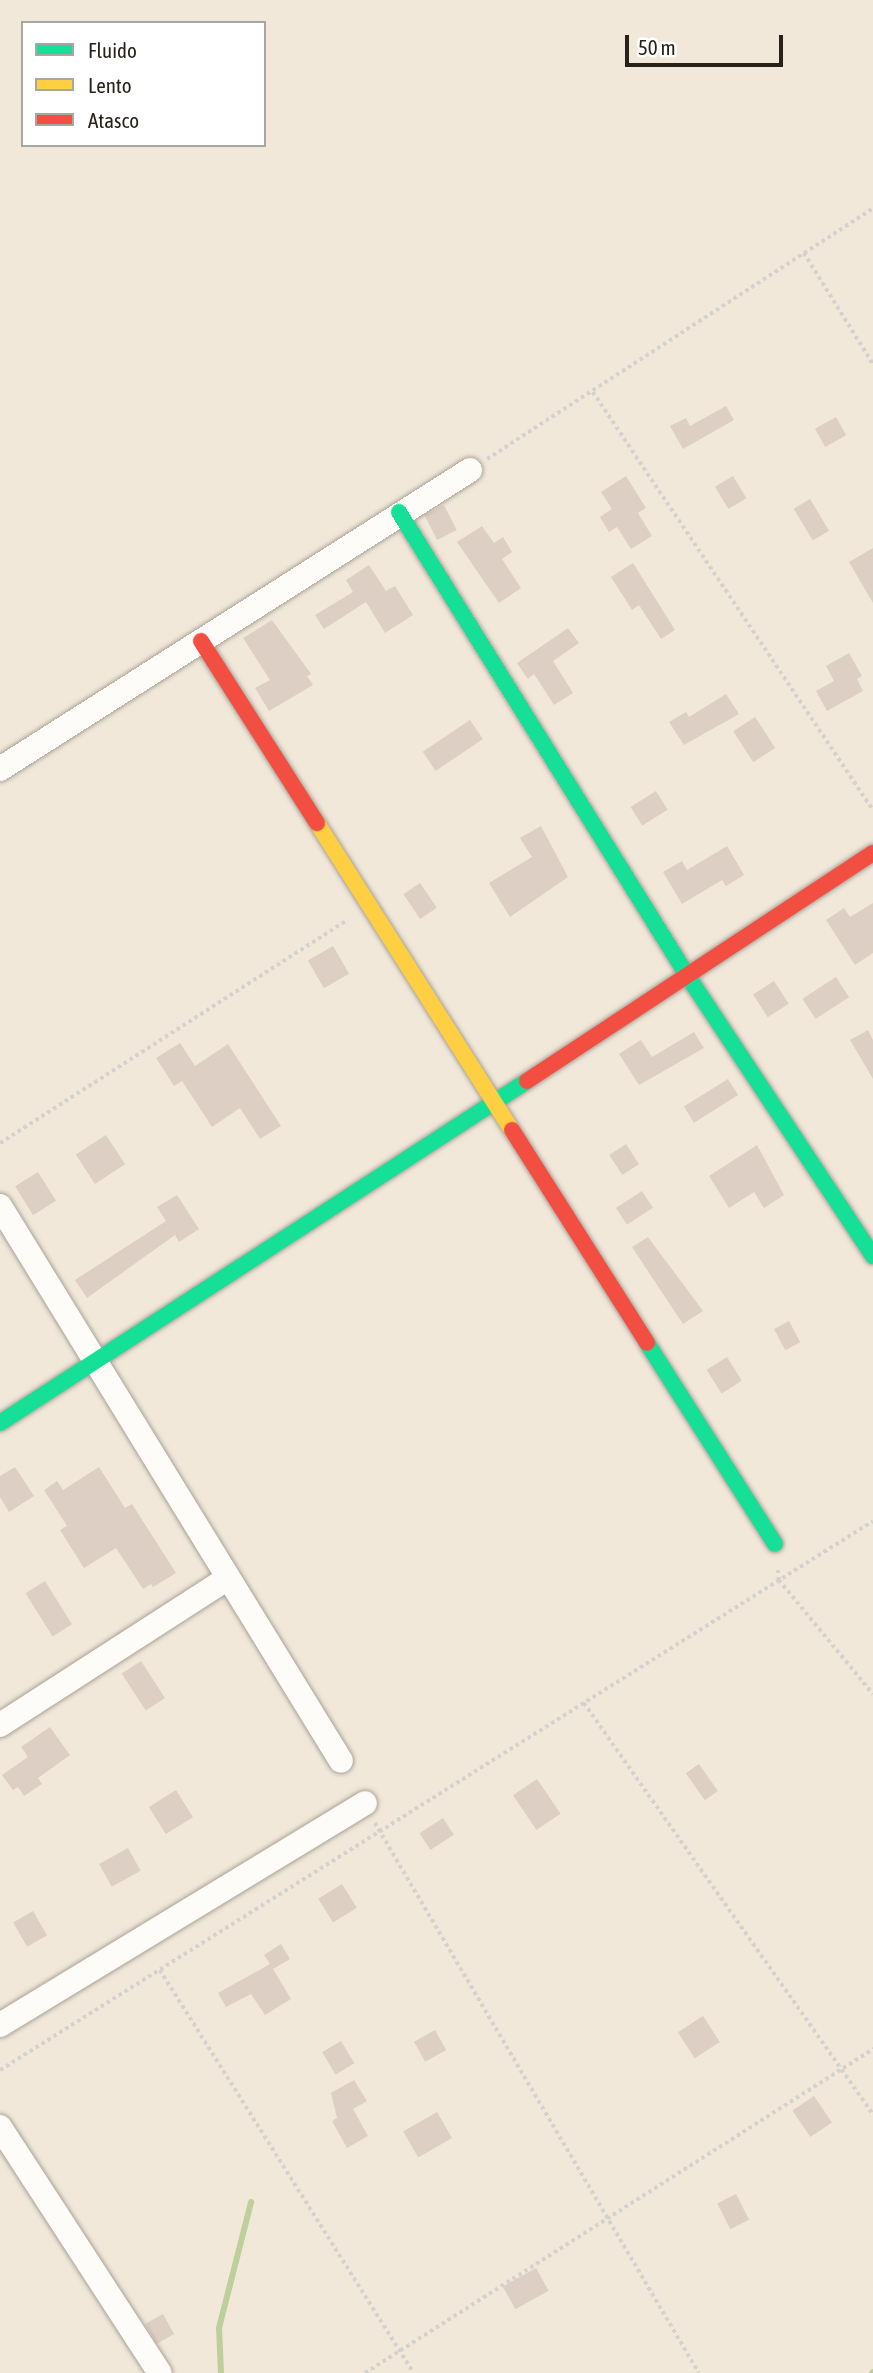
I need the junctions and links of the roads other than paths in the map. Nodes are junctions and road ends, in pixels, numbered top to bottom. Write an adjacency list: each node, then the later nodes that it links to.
1 (470, 470): 2 (street)
2 (399, 512): 3 (street); 6 (street)
3 (201, 641): 4 (street); 7 (street)
4 (0, 769)
5 (873, 853): 6 (street)
6 (687, 975): 7 (street); 9 (street)
7 (493, 1100): 10 (street); 12 (street)
8 (0, 1206): 10 (street)
9 (873, 1256)
10 (98, 1363): 11 (street); 13 (street)
11 (0, 1423)
12 (775, 1544)
13 (228, 1578): 14 (street); 15 (street)
14 (0, 1725)
15 (341, 1761)
16 (365, 1803): 17 (street)
17 (0, 2025)
18 (0, 2127): 19 (street)
19 (160, 2373)

